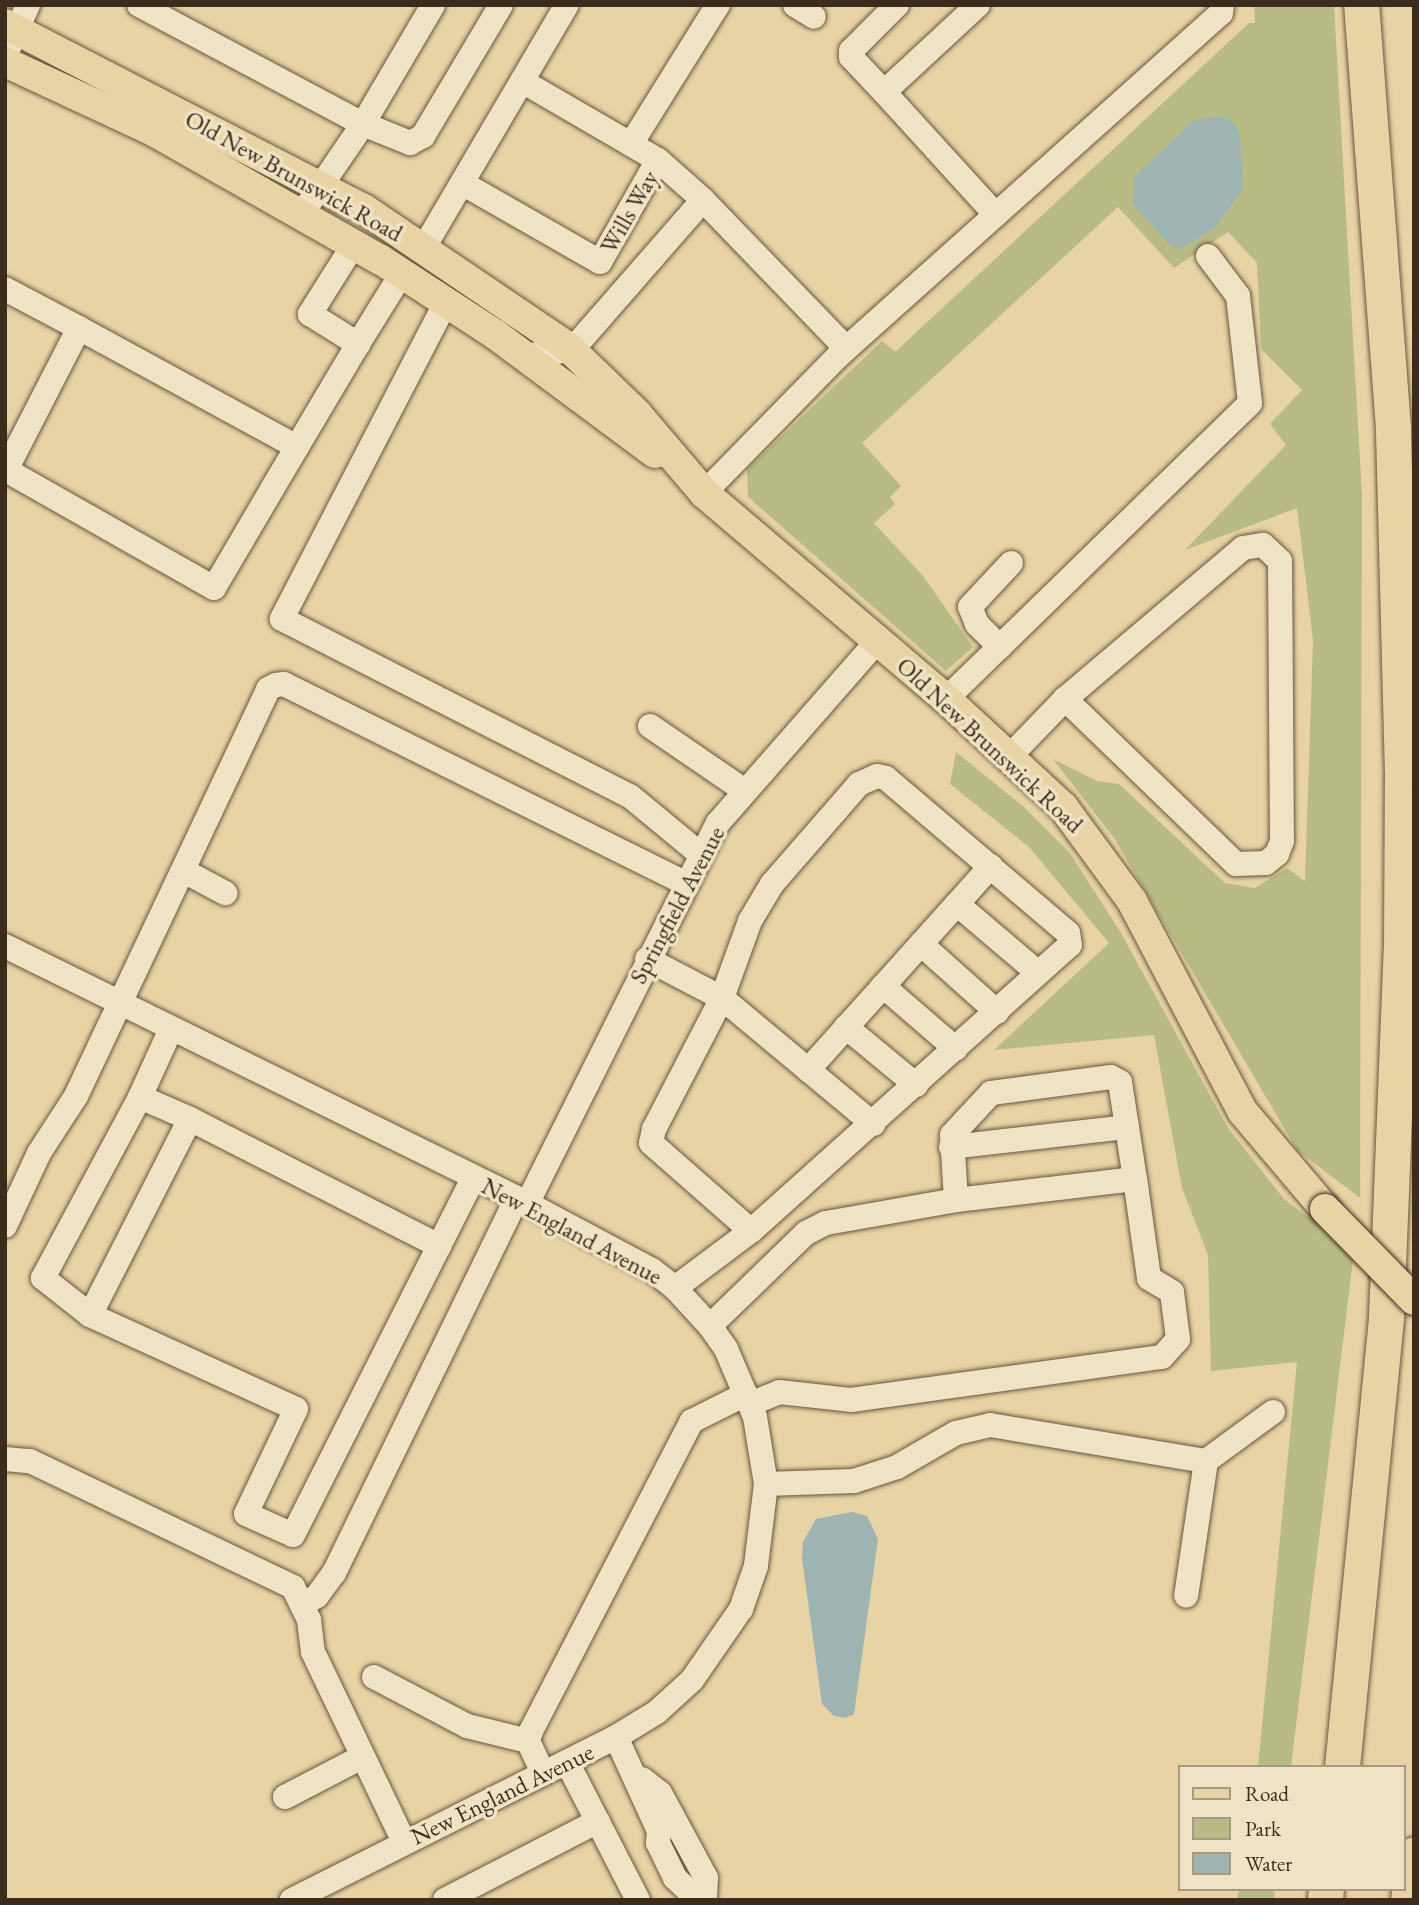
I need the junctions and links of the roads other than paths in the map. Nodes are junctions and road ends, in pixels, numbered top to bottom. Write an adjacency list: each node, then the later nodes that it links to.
1 (139, 5): 14 (street)
2 (433, 5): 14 (street)
3 (501, 5): 14 (street)
4 (567, 5): 12 (street)
5 (718, 5): 15 (street, Wills Way)
6 (898, 5): 13 (street)
7 (978, 5): 13 (street)
8 (1222, 5): 21 (street)
9 (1361, 5): 90 (highway)
10 (14, 28): 18 (main road, Old New Brunswick Road)
11 (5, 62): 20 (main road, Old New Brunswick Road)
12 (522, 81): 15 (street, Wills Way); 17 (street)
13 (884, 92): 21 (street)
14 (363, 124): 18 (street)
15 (631, 144): 16 (street, Wills Way)
16 (658, 160): 17 (street, Wills Way); 19 (street)
17 (462, 183): 23 (street)
18 (323, 187): 20 (street); 23 (main road, Old New Brunswick Road)
19 (703, 200): 30 (street); 32 (street)
20 (301, 215): 22 (main road, Old New Brunswick Road)
21 (996, 215): 32 (street)
22 (354, 244): 25 (main road, Old New Brunswick Road); 29 (street)
23 (424, 248): 30 (main road, Old New Brunswick Road)
24 (1208, 256): 37 (street)
25 (401, 273): 27 (main road, Old New Brunswick Road); 29 (street)
26 (5, 289): 28 (street)
27 (446, 302): 31 (main road, Old New Brunswick Road); 43 (street)
28 (79, 328): 33 (street); 33 (street)
29 (358, 344): 33 (street)
30 (572, 350): 31 (street); 34 (main road, Old New Brunswick Road)
31 (523, 356): 34 (main road, Old New Brunswick Road)
32 (838, 356): 34 (street)
33 (297, 447)
34 (694, 483): 36 (main road, Old New Brunswick Road)
35 (1011, 563): 37 (street)
36 (878, 640): 38 (main road, Old New Brunswick Road); 42 (street, Springfield Avenue)
37 (1000, 647): 38 (street)
38 (946, 699): 41 (main road, Old New Brunswick Road)
39 (1065, 699): 39 (street); 41 (street)
40 (650, 726): 42 (street)
41 (1009, 757): 75 (main road, Old New Brunswick Road, bridge)
42 (745, 791): 43 (street, Springfield Avenue)
43 (699, 853): 46 (street, Springfield Avenue)
44 (990, 866): 48 (street); 52 (street); 54 (street)
45 (184, 871): 46 (street); 47 (street); 55 (street)
46 (685, 883): 51 (street, Springfield Avenue)
47 (225, 893)
48 (957, 904): 49 (street); 52 (street)
49 (921, 944): 53 (street); 56 (street)
50 (5, 946): 55 (street, New England Avenue)
51 (647, 959): 54 (street); 70 (street, Springfield Avenue)
52 (1038, 973): 56 (street)
53 (883, 986): 57 (street); 59 (street)
54 (722, 998): 60 (street); 72 (street)
55 (119, 1003): 58 (street, New England Avenue); 71 (street)
56 (996, 1012): 59 (street)
57 (846, 1027): 60 (street); 61 (street)
58 (171, 1029): 62 (street); 67 (street, New England Avenue)
59 (956, 1049): 61 (street)
60 (808, 1070): 64 (street)
61 (916, 1085): 64 (street)
62 (140, 1097): 63 (street); 76 (street)
63 (190, 1119): 73 (street); 76 (street)
64 (873, 1124): 72 (street)
65 (1127, 1127): 66 (street); 66 (street); 68 (street)
66 (951, 1147): 69 (street)
67 (474, 1178): 70 (street, New England Avenue); 73 (street)
68 (1135, 1179): 69 (street); 78 (street)
69 (956, 1200): 77 (street)
70 (522, 1201): 74 (street, New England Avenue); 84 (street, Springfield Avenue)
71 (5, 1226)
72 (751, 1231): 74 (street)
73 (439, 1246): 76 (street)
74 (676, 1288): 77 (street, New England Avenue)
75 (1414, 1300)
76 (90, 1315)
77 (710, 1326): 78 (street, New England Avenue)
78 (748, 1399): 82 (street, New England Avenue); 87 (street)
79 (1273, 1412): 81 (street)
80 (5, 1459): 84 (street)
81 (1206, 1461): 82 (street); 83 (street)
82 (766, 1484): 86 (street, New England Avenue)
83 (1186, 1596)
84 (302, 1605): 88 (street)
85 (374, 1677): 87 (street)
86 (616, 1737): 89 (street, New England Avenue); 91 (street)
87 (528, 1741): 92 (street)
88 (362, 1757): 93 (street); 95 (street)
89 (567, 1762): 92 (street, New England Avenue); 94 (street)
90 (1342, 1765)
91 (634, 1772): 97 (street); 97 (street)
92 (543, 1773): 95 (street, New England Avenue)
93 (285, 1797)
94 (598, 1821): 99 (street); 100 (street)
95 (404, 1842): 98 (street, New England Avenue)
96 (1414, 1854): 101 (highway)
97 (697, 1898)
98 (292, 1900)
99 (445, 1900)
100 (638, 1900)
101 (1408, 1900)

